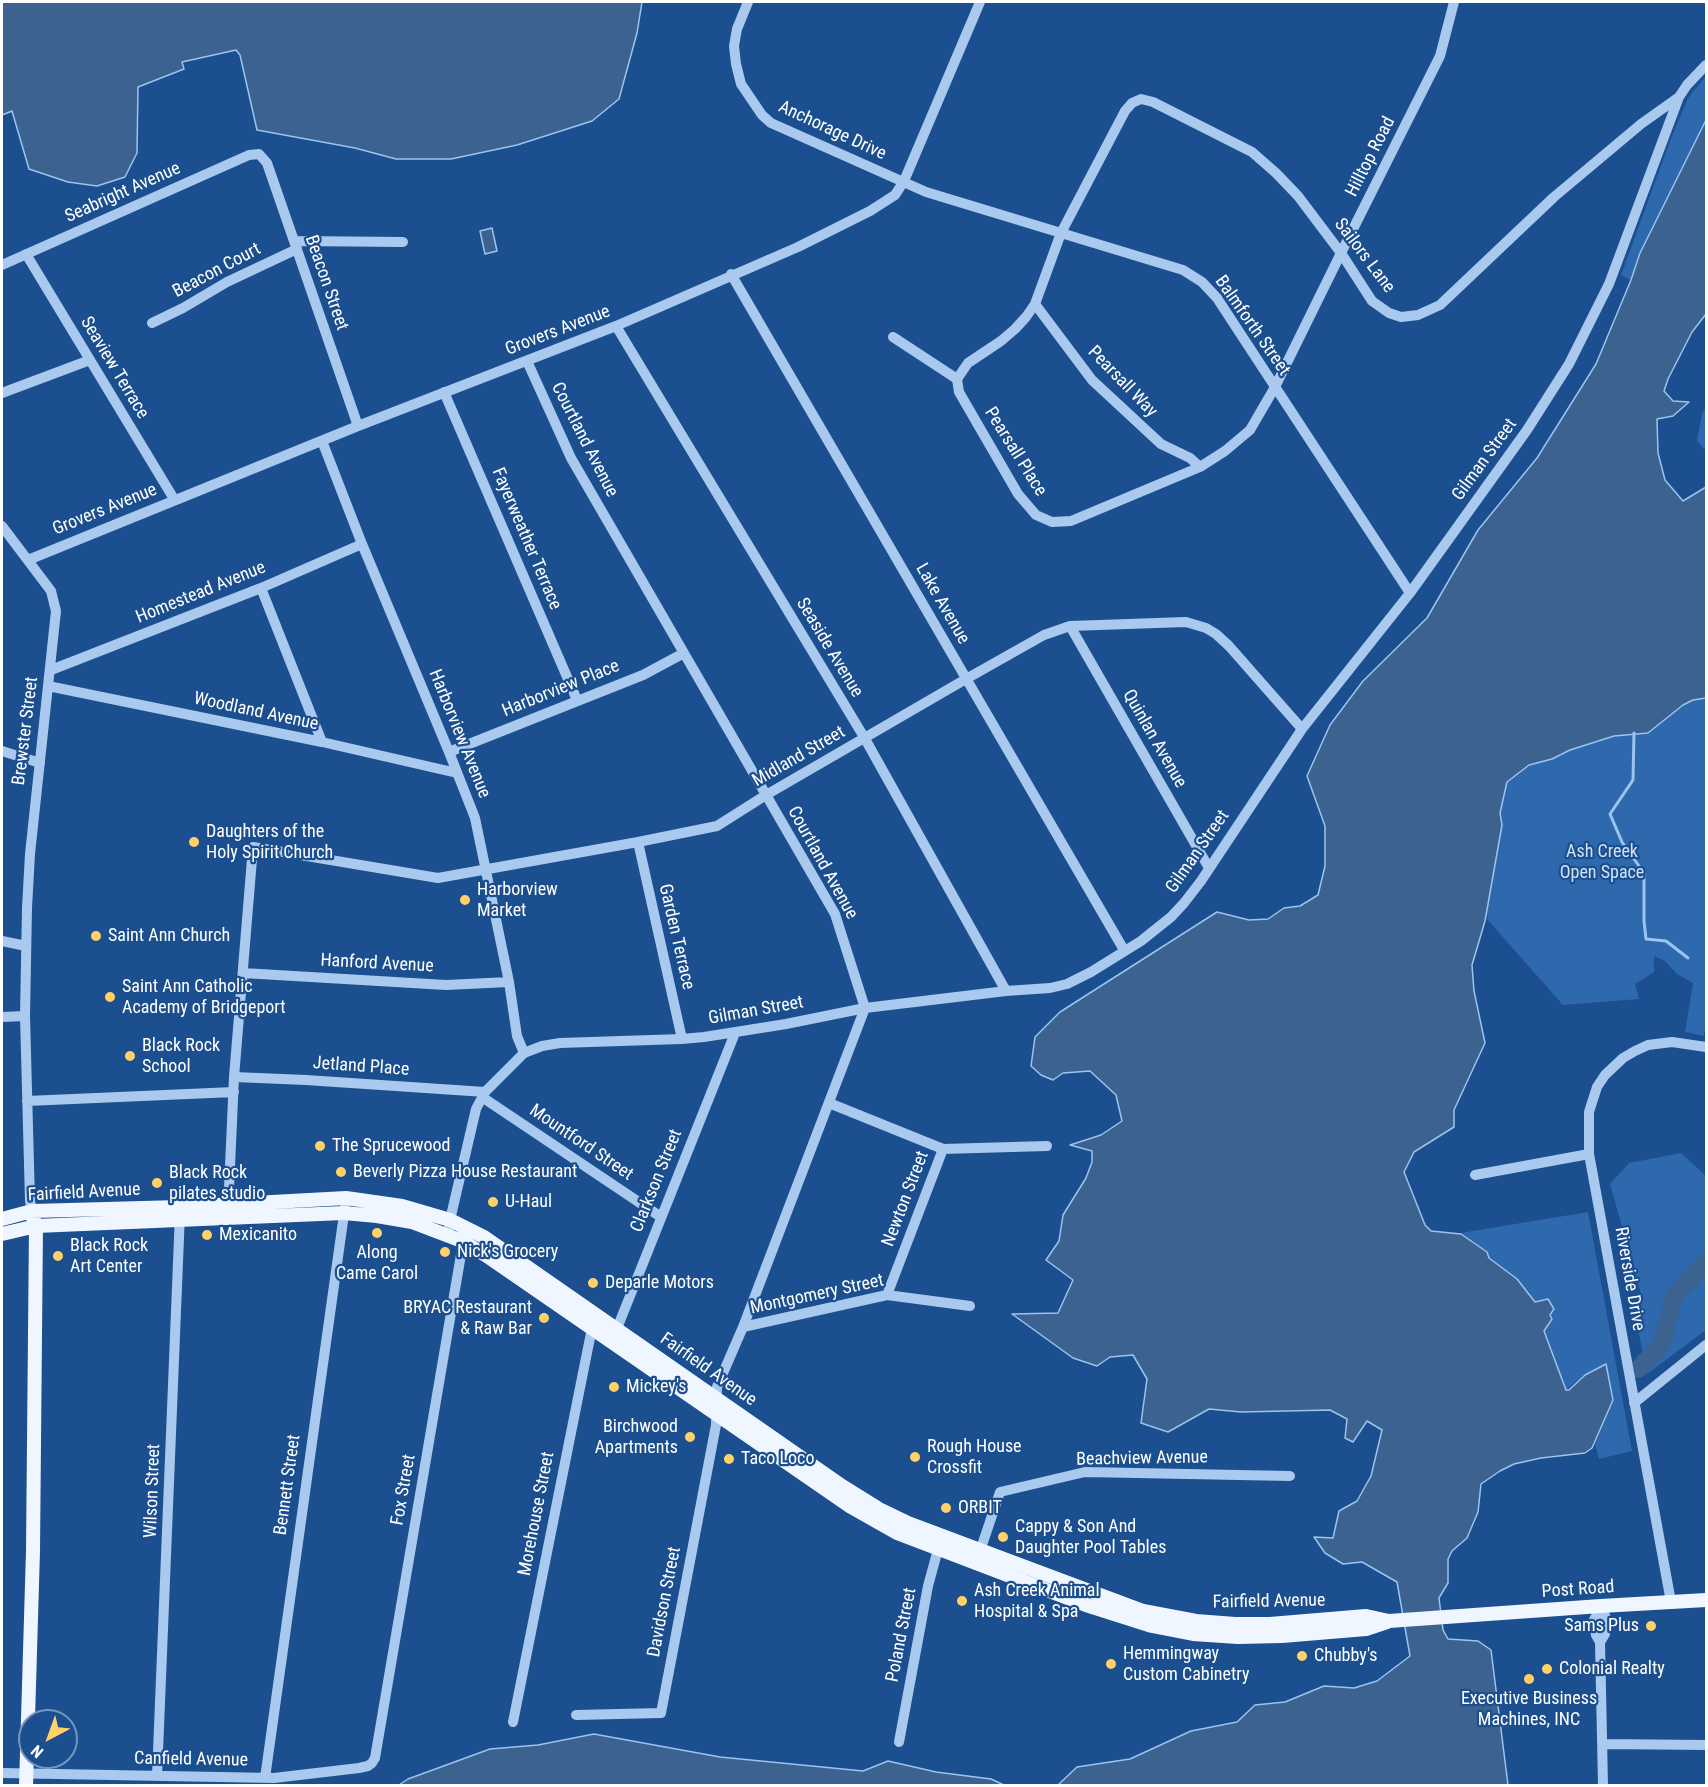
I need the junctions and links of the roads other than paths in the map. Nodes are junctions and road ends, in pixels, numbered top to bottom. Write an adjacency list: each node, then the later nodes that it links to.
1 (748, 2): 7 (street, Anchorage Drive)
2 (980, 2): 7 (street, Grovers Avenue)
3 (1454, 2): 11 (street, Hilltop Road)
4 (1707, 65): 5 (street, Gilman Street)
5 (1679, 97): 11 (street, Sailors Lane); 33 (street, Gilman Street)
6 (259, 154): 10 (street, Beacon Street); 12 (street, Seabright Avenue)
7 (904, 181): 8 (street, Balmforth Street); 14 (street, Grovers Avenue)
8 (1061, 233): 11 (street, Sailors Lane); 15 (street); 22 (street, Balmforth Street)
9 (403, 242): 10 (street)
10 (296, 245): 16 (street, Beacon Court); 25 (street, Beacon Street)
11 (1341, 253): 22 (street, Hilltop Road)
12 (26, 254): 13 (street, Seabright Avenue); 19 (street, Seaview Terrace)
13 (2, 265)
14 (731, 274): 17 (street, Grovers Avenue); 37 (street, Lake Avenue)
15 (1035, 304): 21 (street); 27 (street, Pearsall Way)
16 (152, 323)
17 (616, 326): 20 (street, Grovers Avenue); 41 (street, Seaside Avenue)
18 (893, 337): 21 (street)
19 (90, 360): 24 (street); 28 (street, Seaview Terrace)
20 (526, 361): 23 (street, Grovers Avenue); 35 (street, Courtland Avenue)
21 (957, 379): 27 (street, Pearsall Place)
22 (1275, 387): 27 (street, Pearsall Place); 33 (street, Balmforth Street)
23 (444, 392): 25 (street, Grovers Avenue); 39 (street, Fayerweather Terrace)
24 (2, 393)
25 (358, 426): 26 (street, Grovers Avenue)
26 (322, 441): 28 (street, Grovers Avenue); 30 (street, Harborview Avenue)
27 (1200, 467)
28 (174, 499): 31 (street, Grovers Avenue)
29 (2, 526): 31 (street, Brewster Street)
30 (362, 544): 32 (street, Homestead Avenue); 44 (street, Harborview Avenue)
31 (28, 560): 36 (street, Brewster Street)
32 (261, 588): 36 (street, Homestead Avenue); 42 (street)
33 (1410, 593): 40 (street, Gilman Street)
34 (1070, 626): 37 (street, Midland Street); 40 (street, Midland Street); 49 (street, Quinlan Avenue)
35 (684, 653): 39 (street, Harborview Place); 47 (street, Courtland Avenue)
36 (51, 670): 38 (street, Brewster Street)
37 (966, 679): 41 (street, Midland Street); 53 (street, Lake Avenue)
38 (48, 686): 42 (street, Woodland Avenue); 45 (street, Brewster Street)
39 (578, 700): 44 (street, Harborview Place)
40 (1302, 729): 49 (street, Gilman Street)
41 (864, 737): 47 (street, Midland Street); 56 (street, Seaside Avenue)
42 (322, 742): 46 (street, Woodland Avenue)
43 (2, 751): 45 (street)
44 (449, 752): 46 (street, Harborview Avenue)
45 (40, 763): 52 (street, Brewster Street)
46 (457, 773): 50 (street, Harborview Avenue)
47 (766, 795): 48 (street, Midland Street); 57 (street, Courtland Avenue)
48 (638, 842): 50 (street, Midland Street); 61 (street, Garden Terrace)
49 (1209, 868): 53 (street, Gilman Street)
50 (485, 870): 54 (street, Midland Street); 55 (street, Harborview Avenue)
51 (2, 941): 52 (street)
52 (26, 946): 58 (street, Brewster Street)
53 (1124, 950): 56 (street, Gilman Street)
54 (243, 973): 55 (street, Hanford Avenue); 64 (street)
55 (509, 982): 63 (street, Harborview Avenue)
56 (1006, 991): 57 (street, Gilman Street)
57 (865, 1008): 60 (street, Gilman Street); 68 (street)
58 (25, 1016): 59 (street); 67 (street, Brewster Street)
59 (2, 1017)
60 (735, 1033): 61 (street, Gilman Street); 78 (street, Clarkson Street)
61 (682, 1039): 63 (street, Gilman Street)
62 (1707, 1047): 71 (street, Riverside Drive)
63 (524, 1053): 66 (street, Gilman Street)
64 (234, 1077): 65 (street); 66 (street, Jetland Place)
65 (234, 1092): 67 (street); 75 (street)
66 (484, 1094): 78 (street, Mountford Street); 80 (street, Gilman Street)
67 (27, 1101): 74 (street, Brewster Street)
68 (829, 1103): 70 (street); 88 (street)
69 (1047, 1146): 70 (street)
70 (943, 1149): 85 (street, Newton Street)
71 (1589, 1154): 72 (street); 92 (street, Riverside Drive)
72 (1475, 1175)
73 (346, 1198): 75 (main road, Fairfield Avenue); 77 (street, Bennett Street); 80 (main road, Fairfield Avenue)
74 (32, 1211): 76 (main road, Fairfield Avenue); 79 (main road, Fairfield Avenue); 81 (main road, Brewster Street)
75 (228, 1211): 76 (main road, Fairfield Avenue); 77 (main road, Fairfield Avenue)
76 (180, 1213): 81 (main road, Fairfield Avenue); 109 (street, Wilson Street)
77 (344, 1213): 83 (main road, Fairfield Avenue); 110 (street, Bennett Street)
78 (661, 1217): 89 (street, Clarkson Street)
79 (2, 1219)
80 (450, 1220): 83 (street, Gilman Street); 84 (main road, Fairfield Avenue)
81 (36, 1226): 82 (main road, Fairfield Avenue); 111 (main road, Brewster Street)
82 (2, 1233)
83 (448, 1234): 84 (main road, Fairfield Avenue)
84 (465, 1234): 87 (main road, Fairfield Avenue); 107 (street, Fox Street)
85 (887, 1295): 86 (street, Montgomery Street); 88 (street, Montgomery Street)
86 (970, 1306)
87 (594, 1321): 89 (main road, Fairfield Avenue); 103 (street, Morehouse Street)
88 (743, 1327): 91 (street)
89 (614, 1335): 91 (main road, Fairfield Avenue); 93 (main road, Fairfield Avenue)
90 (1707, 1345): 92 (street)
91 (716, 1397): 93 (street); 94 (main road, Fairfield Avenue)
92 (1634, 1403): 99 (street, Riverside Drive)
93 (715, 1413): 94 (main road, Fairfield Avenue); 102 (street, Davidson Street)
94 (778, 1448): 96 (main road, Fairfield Avenue)
95 (1290, 1476): 97 (street, Beachview Avenue)
96 (940, 1542): 97 (main road, Fairfield Avenue); 104 (street, Poland Street)
97 (978, 1557): 101 (main road, Fairfield Avenue)
98 (1707, 1600): 99 (main road, Post Road)
99 (1671, 1602): 100 (main road, Post Road)
100 (1601, 1606): 101 (main road, Post Road); 105 (street)
101 (1452, 1617)
102 (576, 1715)
103 (513, 1722)
104 (899, 1742)
105 (1603, 1744): 106 (street); 112 (street)
106 (1707, 1745)
107 (375, 1758): 110 (street, Canfield Avenue)
108 (2, 1773): 111 (street, Canfield Avenue)
109 (158, 1776): 110 (street, Canfield Avenue); 111 (street, Canfield Avenue)
110 (265, 1778)
111 (26, 1779)
112 (1603, 1785)

